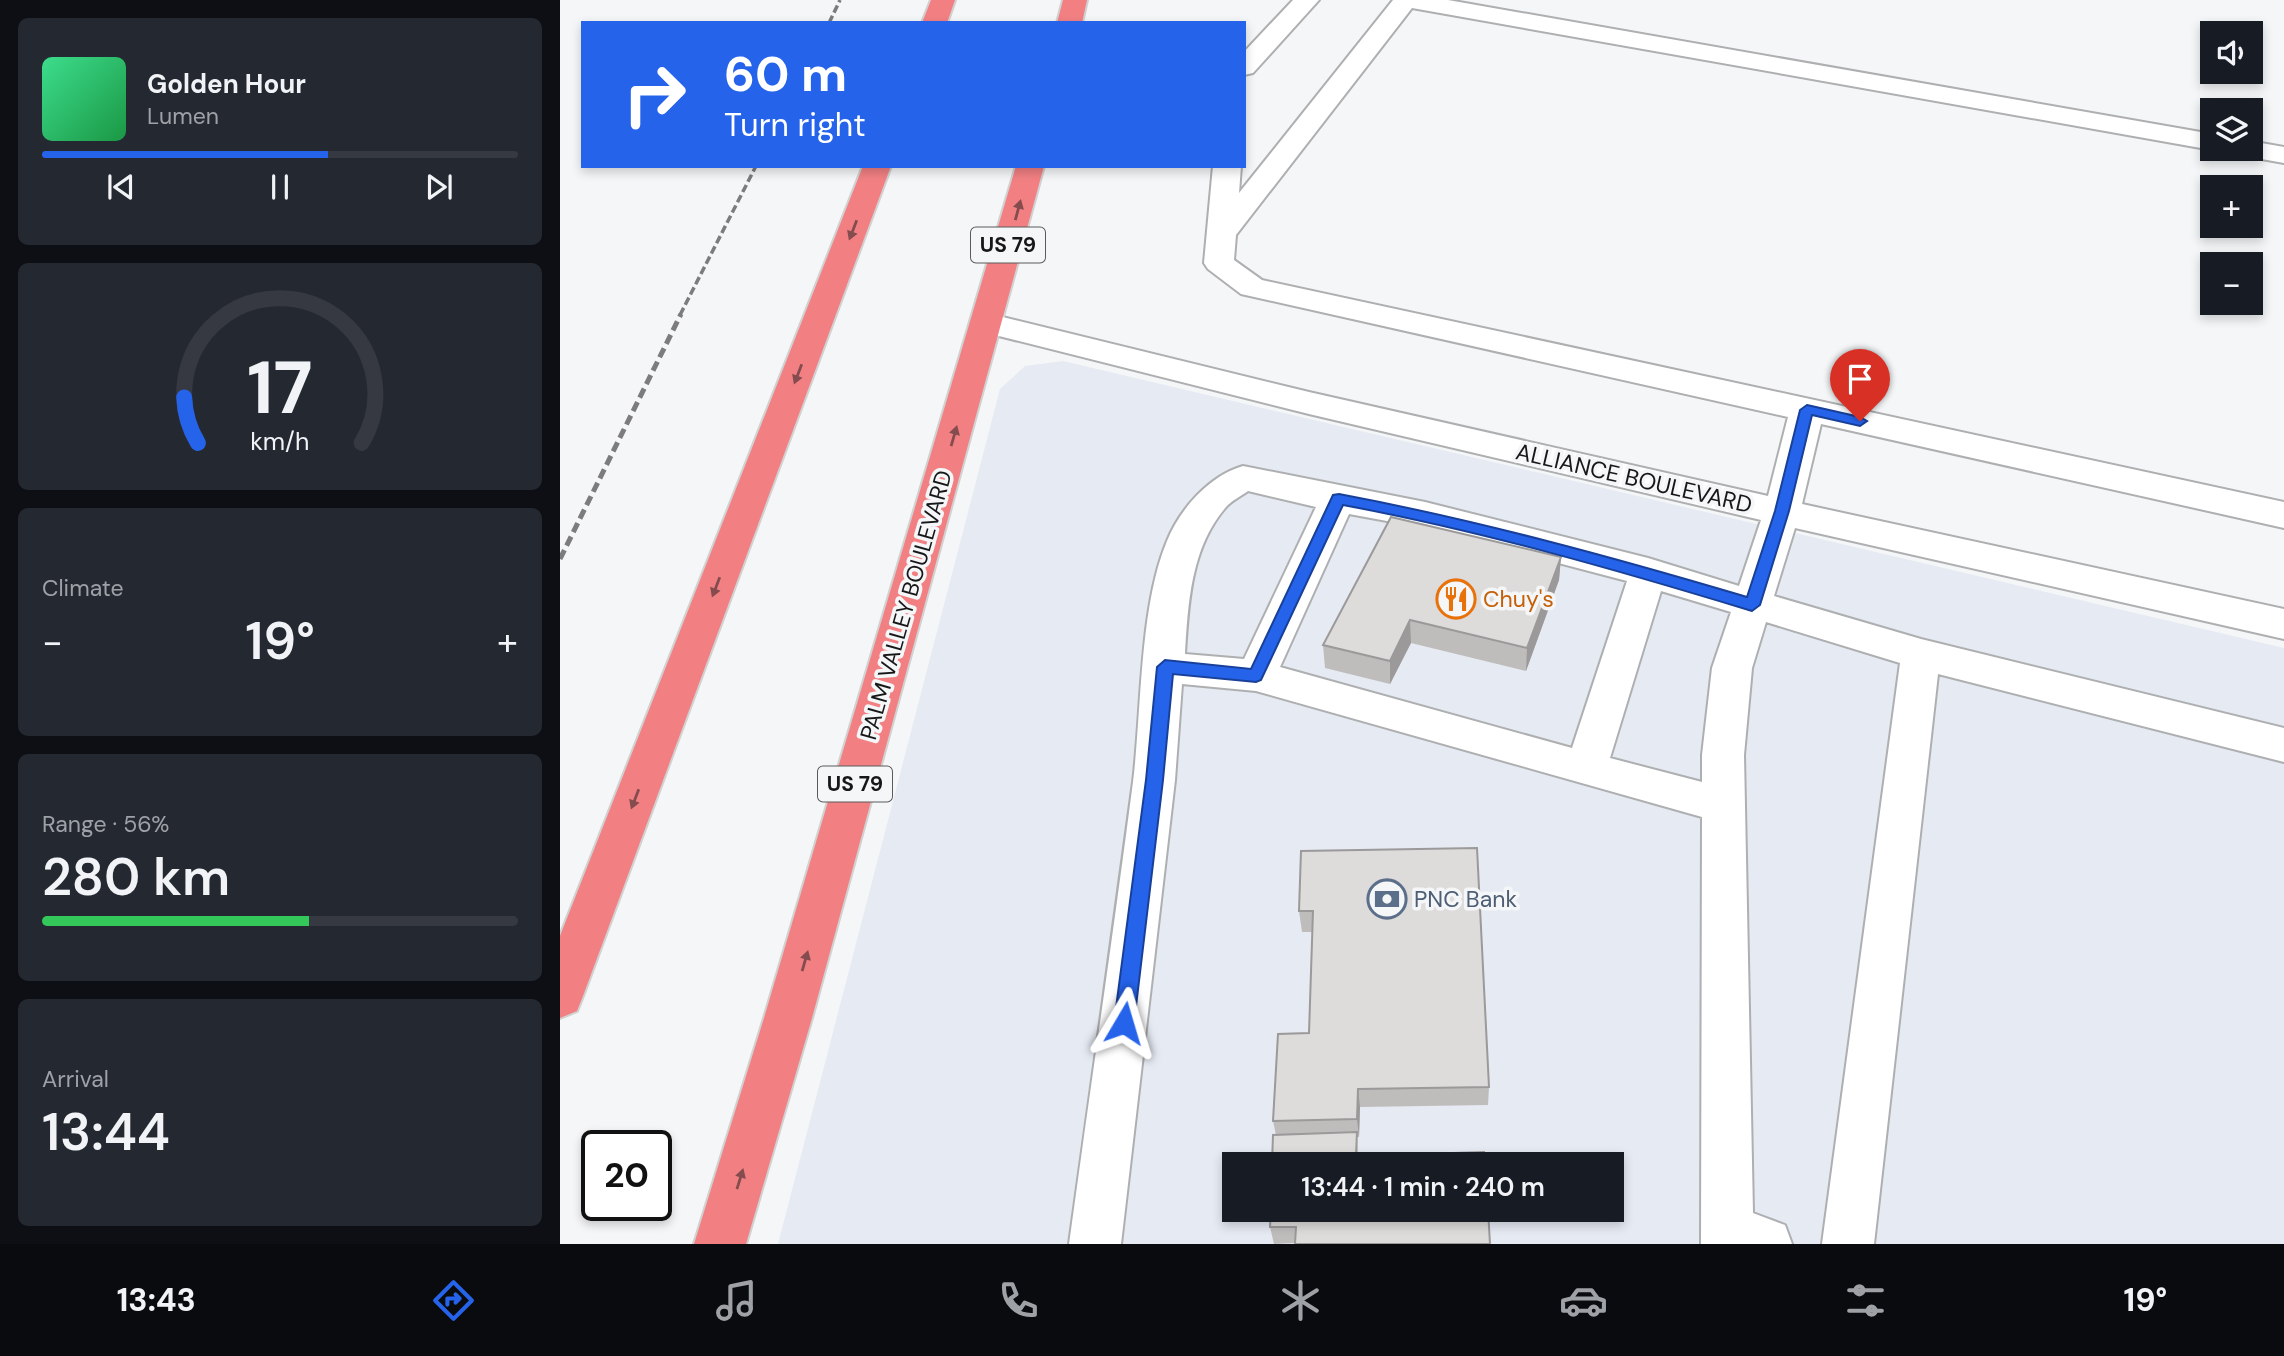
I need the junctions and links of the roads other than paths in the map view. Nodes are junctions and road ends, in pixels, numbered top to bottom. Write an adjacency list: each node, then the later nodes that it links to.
1 (943, 0): 5 (highway)
2 (1075, 0): 6 (highway)
3 (1307, 0): 7 (street)
4 (1406, 0): 8 (street); 14 (street)
5 (935, 21)
6 (1070, 21)
7 (1246, 65)
8 (2200, 140)
9 (2263, 151): 10 (street)
10 (2284, 155)
11 (876, 168): 29 (highway, one-way to 29)
12 (1029, 168): 15 (highway, PALM VALLEY BOULEVARD / US 79, one-way to 12)
13 (1227, 168): 14 (street)
14 (1221, 235): 16 (street)
15 (986, 323): 18 (street, ALLIANCE BOULEVARD); 31 (highway, PALM VALLEY BOULEVARD / US 79, one-way to 15)
16 (1807, 410): 18 (street); 19 (street)
17 (1339, 499): 20 (street); 24 (street); 25 (street)
18 (1782, 511): 21 (street); 22 (street, ALLIANCE BOULEVARD)
19 (2284, 515)
20 (1648, 572): 21 (street); 27 (street)
21 (1752, 605): 23 (street); 28 (street)
22 (2284, 624)
23 (1921, 653): 26 (street); 33 (street)
24 (1165, 667): 25 (street); 32 (street)
25 (1256, 676): 27 (street)
26 (2284, 745)
27 (1587, 769): 28 (street)
28 (1724, 805): 30 (street)
29 (560, 996)
30 (1740, 1240)
31 (720, 1244)
32 (1096, 1244)
33 (1848, 1244)

